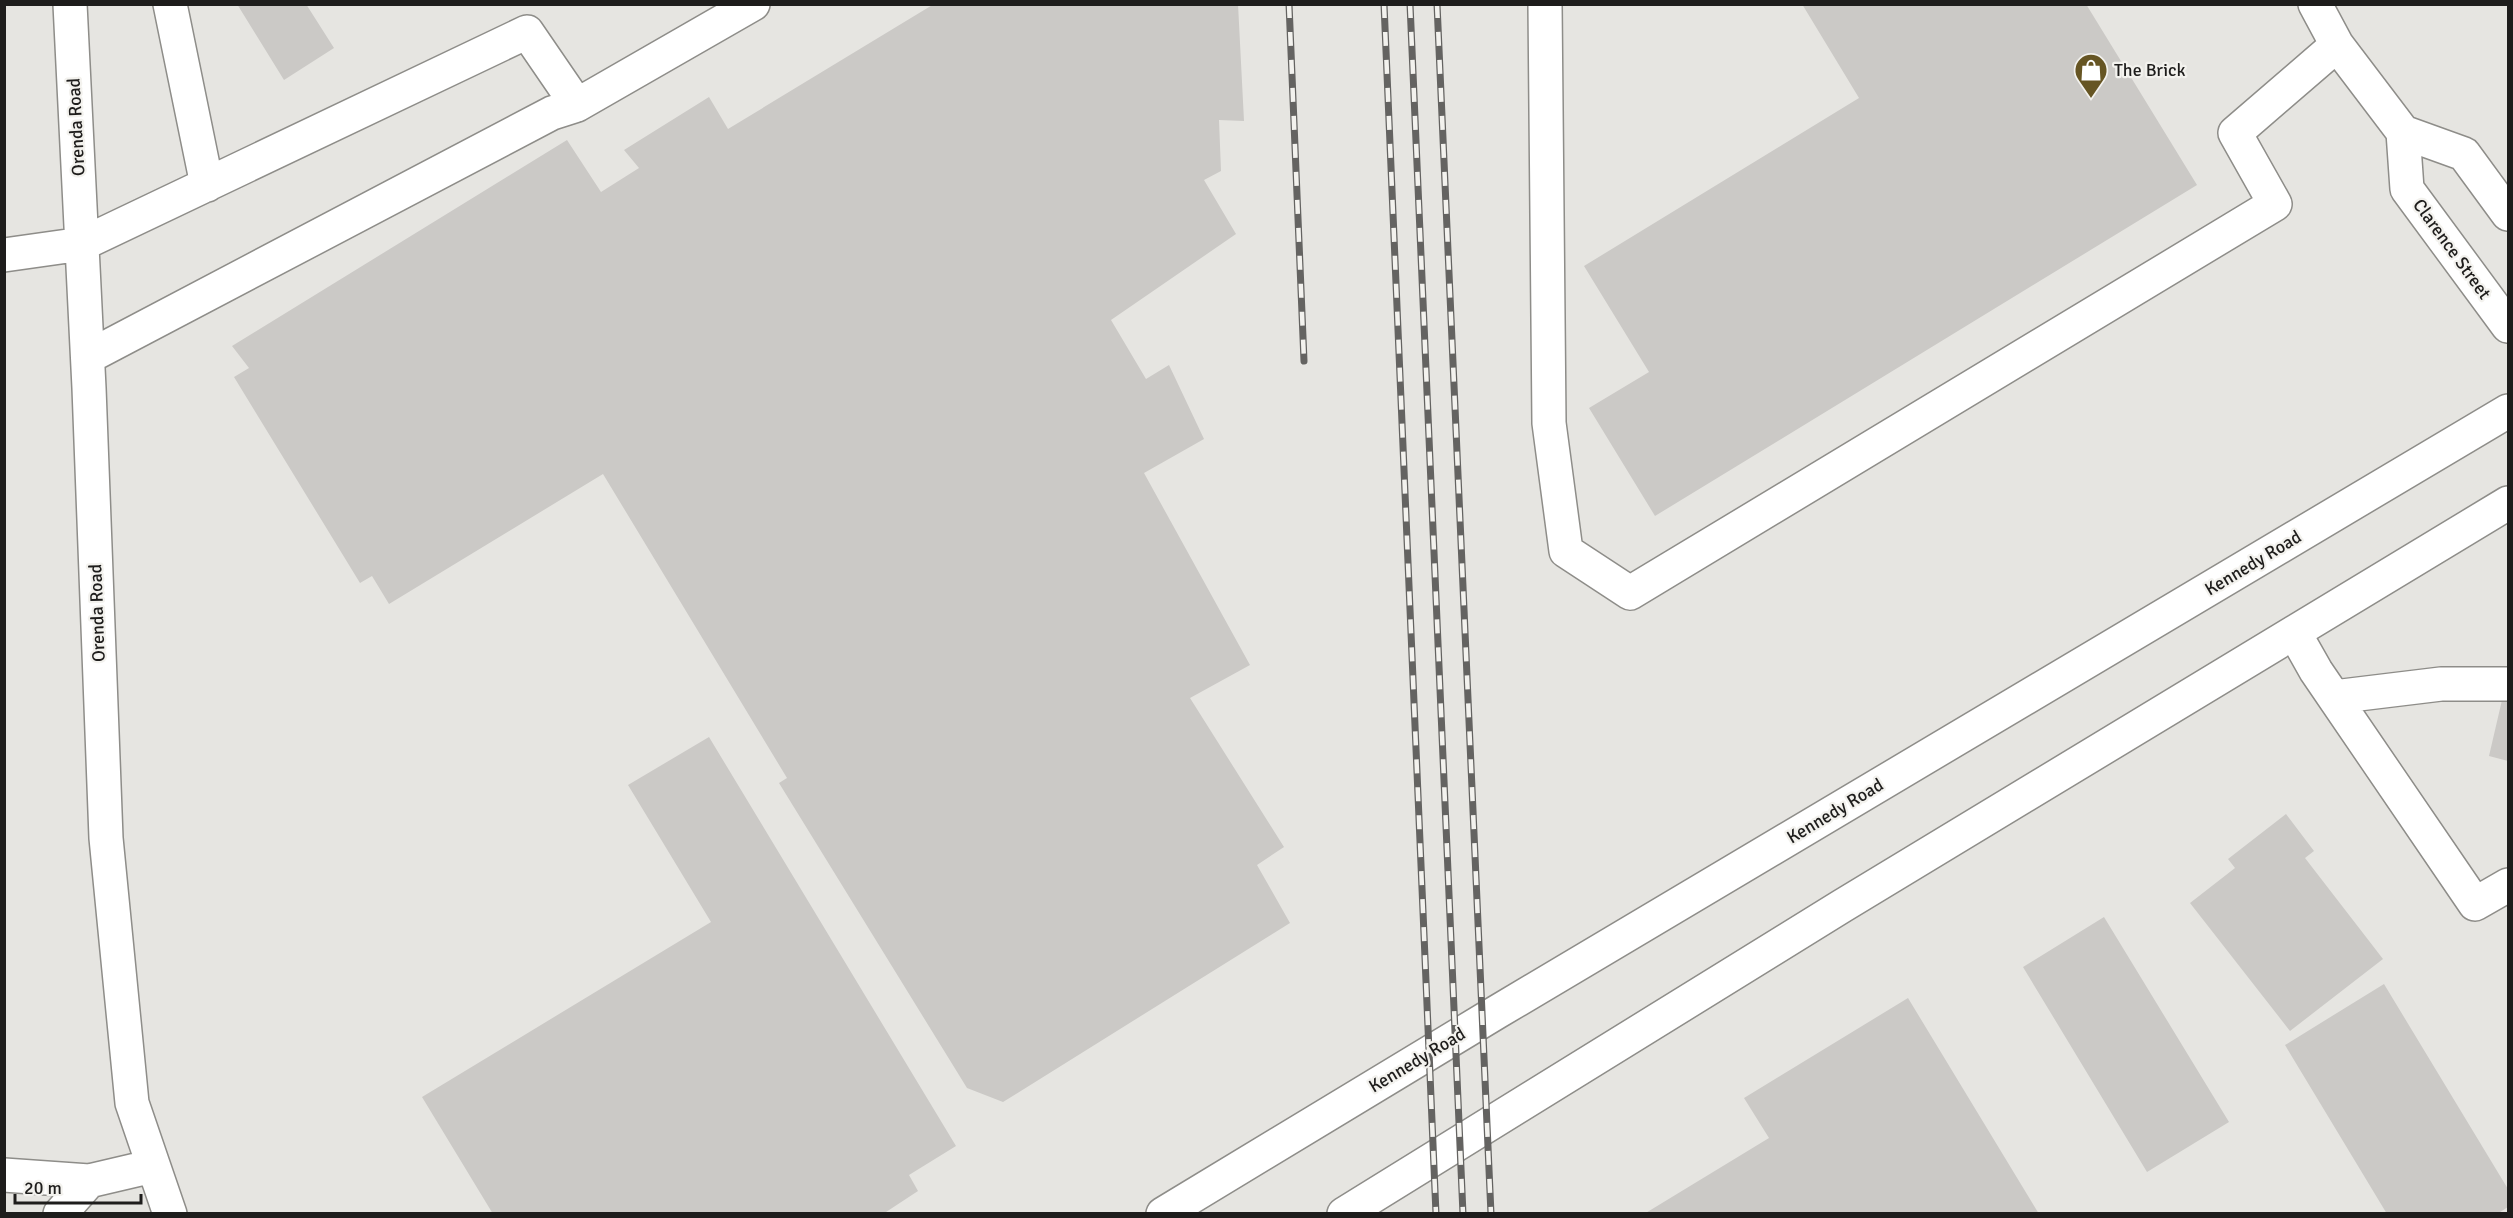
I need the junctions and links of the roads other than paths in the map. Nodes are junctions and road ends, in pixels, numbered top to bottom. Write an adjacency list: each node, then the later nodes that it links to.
1 (170, 4): 9 (main road)
2 (753, 4): 7 (main road)
3 (1545, 4): 6 (main road)
4 (2315, 4): 6 (main road)
5 (79, 10): 11 (main road, Orenda Road)
6 (2337, 45): 8 (main road)
7 (577, 105): 9 (main road); 14 (main road)
8 (2403, 132): 10 (main road); 13 (main road, Clarence Street)
9 (207, 185): 11 (main road)
10 (2508, 214)
11 (82, 244): 12 (main road); 14 (main road, Orenda Road)
12 (4, 255)
13 (2508, 326)
14 (88, 357): 21 (main road, Orenda Road)
15 (2508, 411): 26 (main road, Kennedy Road)
16 (2508, 503): 17 (main road)
17 (2295, 634): 19 (main road); 27 (main road)
18 (2508, 684): 19 (main road)
19 (2334, 697): 20 (main road)
20 (2508, 885)
21 (153, 1166): 23 (main road); 25 (main road, Orenda Road)
22 (4, 1175): 23 (main road)
23 (89, 1181): 24 (main road)
24 (60, 1214)
25 (170, 1214)
26 (1163, 1214)
27 (1344, 1214)

